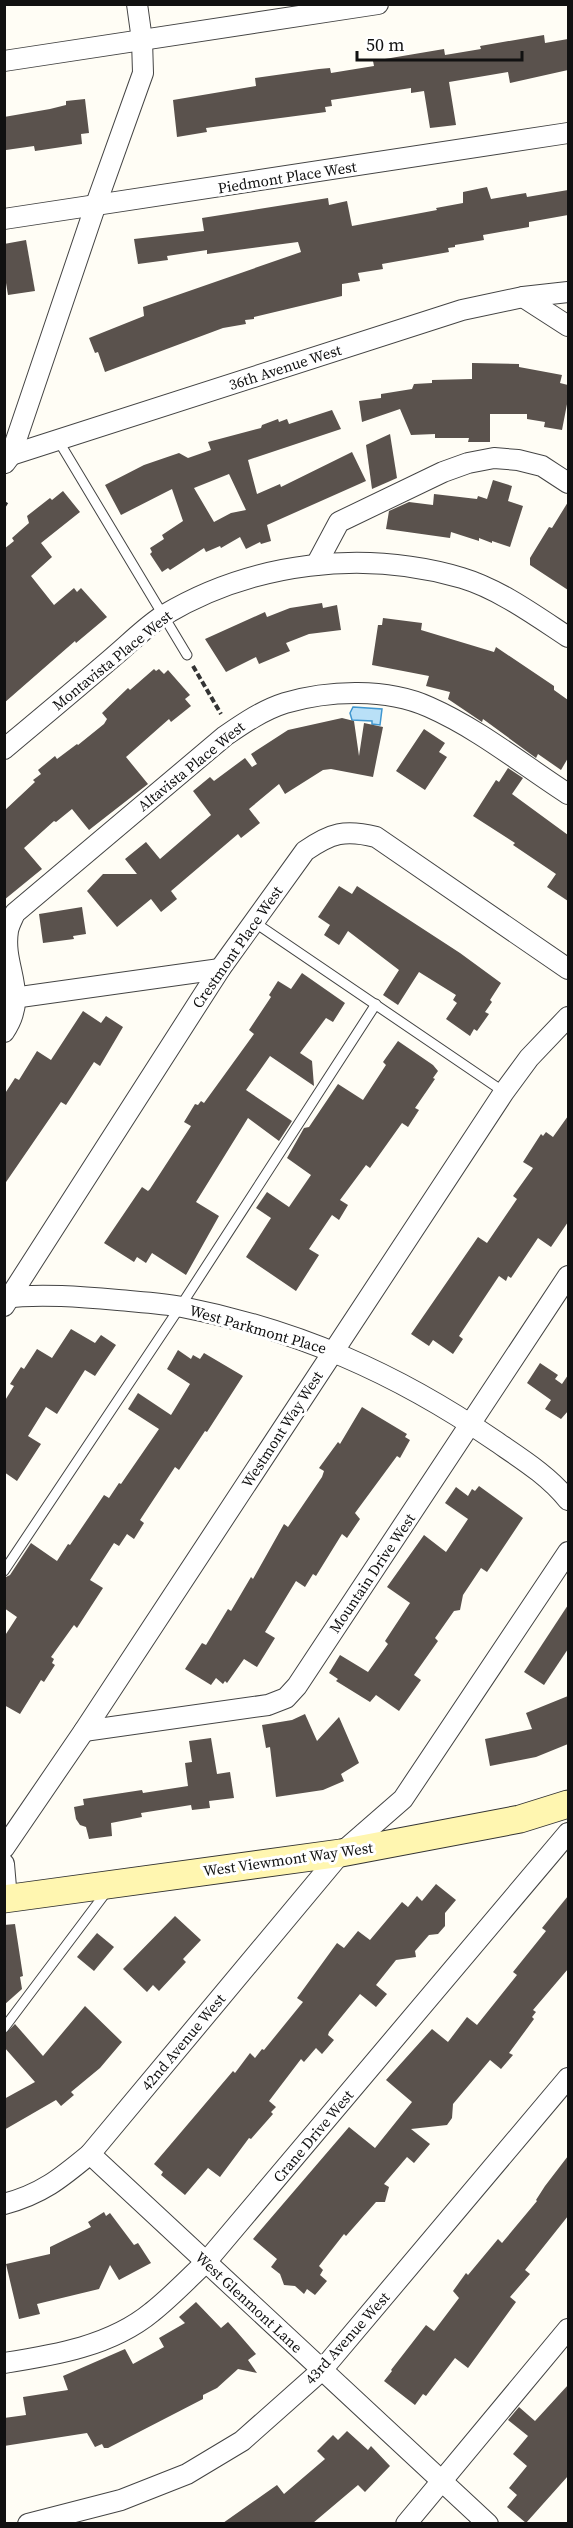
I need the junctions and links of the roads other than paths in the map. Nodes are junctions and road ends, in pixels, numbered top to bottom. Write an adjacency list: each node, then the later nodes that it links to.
1 (137, 4): 3 (street)
2 (378, 4): 3 (street)
3 (142, 40): 4 (street); 6 (street)
4 (4, 61)
5 (568, 133): 6 (street, Piedmont Place West)
6 (95, 207): 7 (street, Piedmont Place West); 12 (street)
7 (4, 219)
8 (568, 292): 9 (street, 36th Avenue West)
9 (523, 297): 10 (street); 11 (street, 36th Avenue West)
10 (568, 326)
11 (58, 440): 12 (street, 36th Avenue West); 15 (lane)
12 (7, 457)
13 (568, 483): 14 (street)
14 (316, 565): 15 (street, Montavista Place West); 16 (street, Montavista Place West)
15 (162, 616): 17 (lane); 18 (street, Montavista Place West)
16 (568, 637)
17 (187, 655)
18 (4, 749)
19 (568, 794): 23 (street, Altavista Place West)
20 (254, 922): 21 (street, Crestmont Place West); 22 (street, Crestmont Place West); 24 (lane)
21 (220, 969): 23 (street); 29 (street, Crestmont Place West)
22 (568, 969)
23 (10, 998): 26 (street, Altavista Place West)
24 (376, 1004): 27 (lane); 30 (lane)
25 (568, 1017): 27 (street, Westmont Way West)
26 (4, 1032)
27 (504, 1092): 31 (street, Westmont Way West)
28 (568, 1276): 32 (street, Mountain Drive West)
29 (7, 1300): 30 (street, West Parkmont Place)
30 (180, 1307): 31 (street, West Parkmont Place); 35 (lane)
31 (333, 1351): 32 (street, West Parkmont Place); 36 (street, Westmont Way West)
32 (470, 1424): 33 (street, West Parkmont Place); 36 (street, Mountain Drive West)
33 (568, 1500)
34 (568, 1552): 40 (street, 42nd Avenue West)
35 (4, 1570)
36 (84, 1731): 39 (street, Westmont Way West)
37 (568, 1804): 40 (street, West Viewmont Way West)
38 (568, 1833): 48 (street, Crane Drive West)
39 (4, 1848)
40 (341, 1852): 42 (street, West Viewmont Way West); 46 (street, 42nd Avenue West)
41 (4, 1863): 43 (street)
42 (112, 1884): 43 (street, West Viewmont Way West); 44 (lane)
43 (6, 1899)
44 (4, 2028)
45 (568, 2078): 51 (street, 43rd Avenue West)
46 (90, 2154): 47 (street, 42nd Avenue West); 48 (street, West Glenmont Lane)
47 (4, 2204)
48 (206, 2262): 50 (street, Crane Drive West); 51 (street, West Glenmont Lane)
49 (568, 2329): 52 (street)
50 (4, 2363)
51 (322, 2370): 52 (street, West Glenmont Lane); 53 (street, 43rd Avenue West)
52 (442, 2481): 54 (street); 55 (street, West Glenmont Lane)
53 (28, 2523)
54 (406, 2523)
55 (488, 2523)

